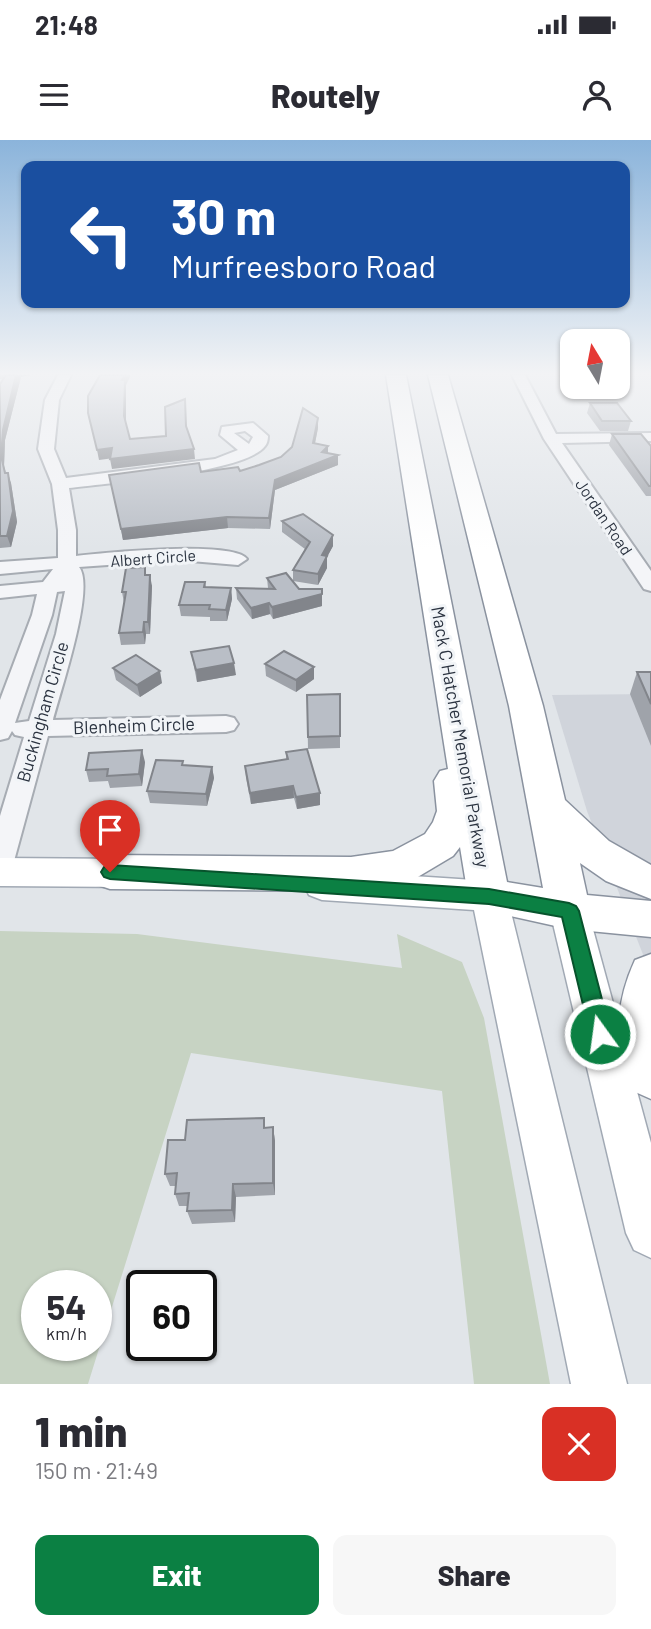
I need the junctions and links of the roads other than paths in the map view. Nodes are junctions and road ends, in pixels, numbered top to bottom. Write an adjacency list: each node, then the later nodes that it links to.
1 (48, 433): 8 (street, Buckingham Circle)
2 (406, 433): 15 (highway, Mack C Hatcher Memorial Parkway)
3 (453, 433): 19 (highway)
4 (548, 433): 6 (street, Jordan Road)
5 (651, 437): 6 (street)
6 (551, 439): 12 (street, Jordan Road)
7 (249, 451): 8 (street)
8 (60, 484): 11 (street, Buckingham Circle)
9 (238, 559): 11 (street, Albert Circle)
10 (0, 569): 11 (street, Albert Circle)
11 (72, 575): 13 (street, Buckingham Circle); 17 (street, Buckingham Circle)
12 (651, 585)
13 (48, 587): 14 (street); 18 (street, Buckingham Circle)
14 (0, 592)
15 (441, 627): 22 (highway); 24 (highway, Mack C Hatcher Memorial Parkway)
16 (226, 724): 17 (street, Blenheim Circle)
17 (37, 729): 18 (street, Blenheim Circle); 20 (street, Buckingham Circle)
18 (1, 731)
19 (548, 807): 23 (highway); 25 (highway)
20 (0, 861)
21 (0, 872): 22 (main road)
22 (110, 872): 24 (main road)
23 (651, 882)
24 (489, 896): 25 (highway); 30 (main road, Mack C Hatcher Memorial Parkway)
25 (569, 911): 26 (highway); 29 (main road)
26 (651, 919)
27 (651, 975): 28 (highway)
28 (651, 1074)
29 (651, 1233)
30 (599, 1384)

